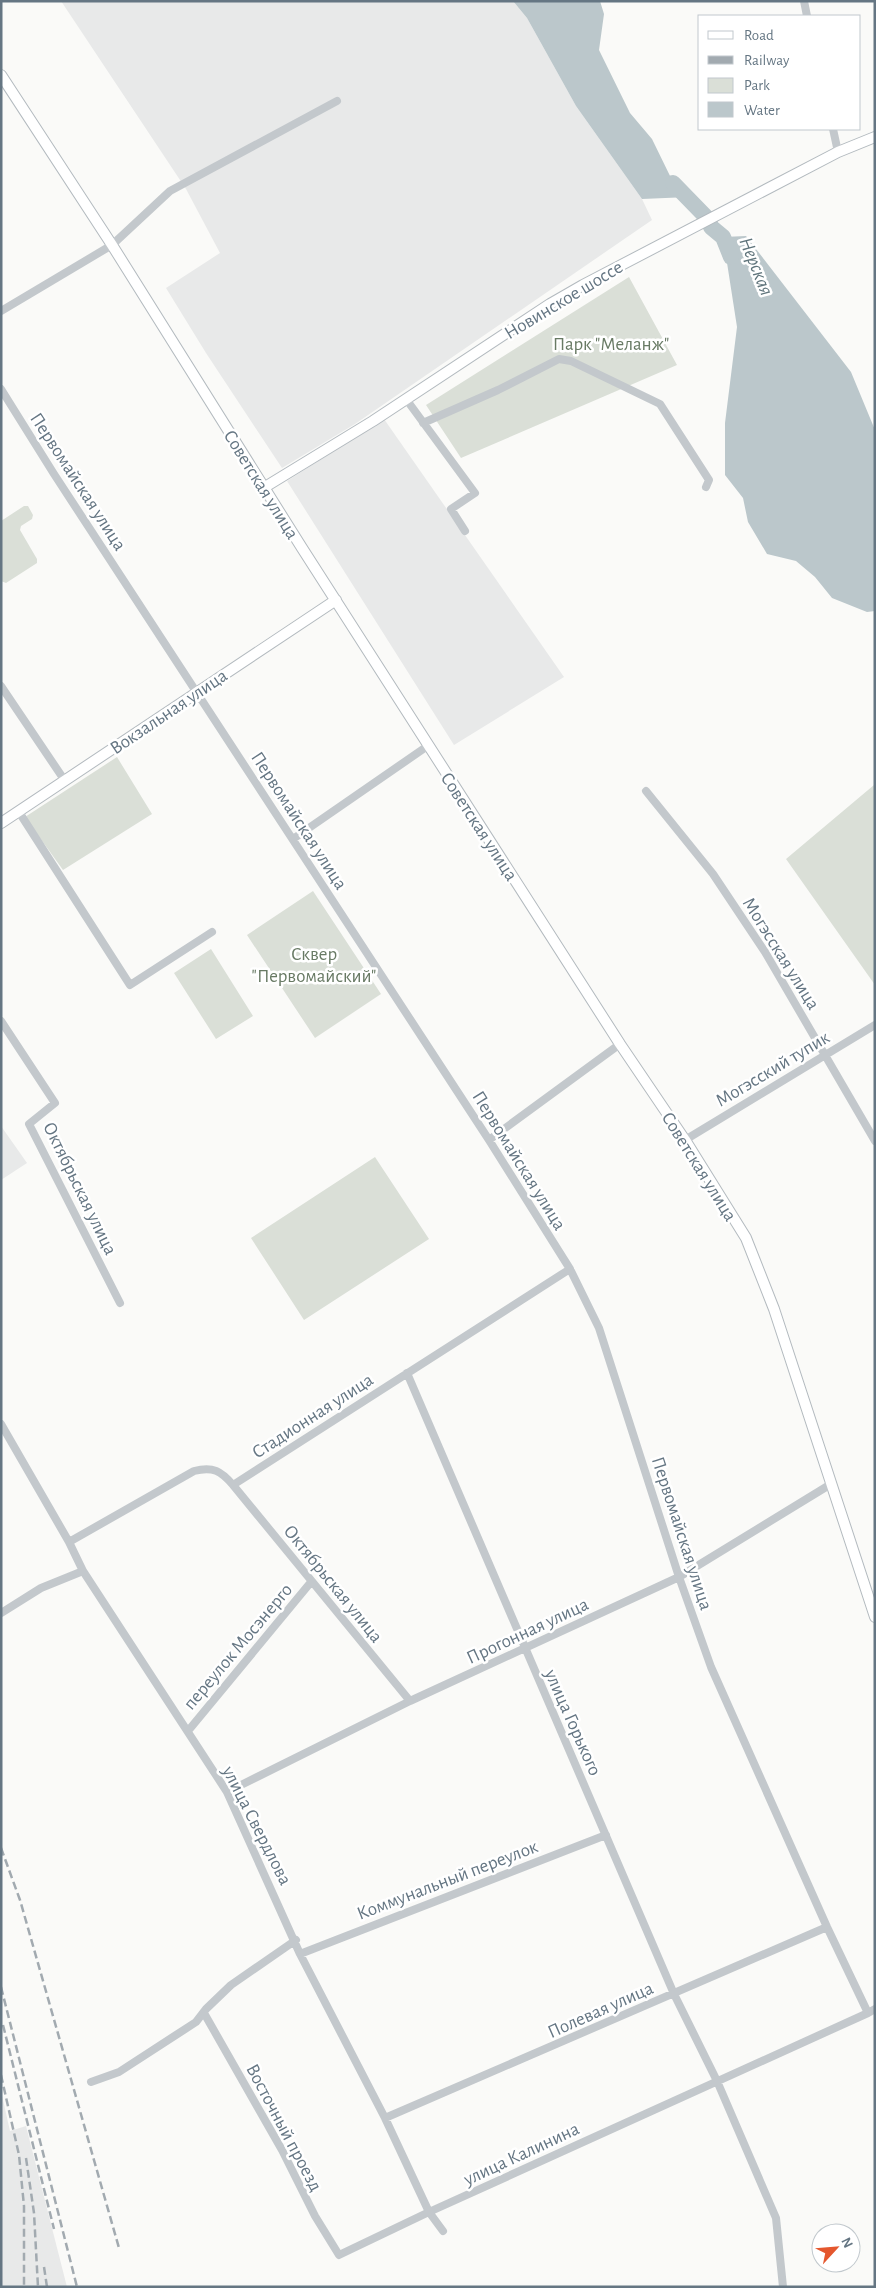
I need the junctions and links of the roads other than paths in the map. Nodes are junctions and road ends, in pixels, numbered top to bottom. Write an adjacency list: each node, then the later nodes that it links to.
1 (804, 1): 2 (street)
2 (807, 15)
3 (1, 75): 8 (street, Советская улица)
4 (337, 101): 8 (street)
5 (833, 130): 7 (street)
6 (875, 137): 7 (street, Новинское шоссе)
7 (838, 152): 11 (street, Новинское шоссе)
8 (112, 246): 9 (street); 13 (street, Советская улица)
9 (1, 311)
10 (1, 389): 18 (street, Первомайская улица)
11 (406, 399): 12 (street); 13 (street, Новинское шоссе)
12 (423, 424): 14 (street); 15 (street)
13 (265, 487): 16 (street, Советская улица)
14 (706, 487)
15 (465, 531)
16 (336, 600): 18 (street, Вокзальная улица); 19 (street, Советская улица)
17 (1, 686): 20 (street)
18 (197, 690): 20 (street, Вокзальная улица); 24 (street, Первомайская улица)
19 (429, 745): 24 (street); 28 (street, Советская улица)
20 (65, 781): 22 (street, Вокзальная улица)
21 (646, 791): 29 (street, Могэсская улица)
22 (19, 812): 23 (street, Вокзальная улица); 25 (street)
23 (1, 823)
24 (293, 839): 30 (street, Первомайская улица)
25 (212, 932)
26 (1, 1021): 34 (street, Октябрьская улица)
27 (875, 1025): 29 (street, Могэсский тупик)
28 (620, 1044): 30 (street); 31 (street, Советская улица)
29 (825, 1056): 31 (street, Могэсский тупик); 32 (street, Могэсская улица)
30 (489, 1140): 33 (street, Первомайская улица)
31 (686, 1140): 37 (street, Советская улица)
32 (875, 1141)
33 (570, 1269): 35 (street, Стадионная улица); 41 (street, Первомайская улица)
34 (120, 1302)
35 (407, 1373): 38 (street, Стадионная улица); 45 (street, улица Горького)
36 (1, 1424): 39 (street, улица Свердлова)
37 (831, 1484): 41 (street, Прогонная улица); 44 (street, Советская улица)
38 (233, 1485): 39 (street); 42 (street, Октябрьская улица)
39 (69, 1542): 40 (street, улица Свердлова)
40 (83, 1572): 43 (street); 47 (street, улица Свердлова)
41 (679, 1577): 45 (street, Прогонная улица); 50 (street, Первомайская улица)
42 (311, 1582): 46 (street, Октябрьская улица); 47 (street, переулок Мосэнерго)
43 (1, 1613)
44 (875, 1617)
45 (525, 1650): 46 (street, Прогонная улица); 49 (street, улица Горького)
46 (410, 1701): 48 (street, Прогонная улица)
47 (188, 1731): 48 (street, улица Свердлова)
48 (227, 1792): 51 (street, улица Свердлова)
49 (606, 1835): 52 (street, Коммунальный переулок); 53 (street, улица Горького)
50 (827, 1927): 53 (street, Полевая улица); 54 (street, Первомайская улица)
51 (296, 1940): 52 (street, улица Свердлова); 55 (street)
52 (300, 1954): 58 (street, улица Свердлова)
53 (674, 1994): 56 (street, улица Горького); 58 (street, Полевая улица)
54 (871, 2011): 56 (street, улица Калинина)
55 (204, 2013): 57 (street); 61 (street, Восточный проезд)
56 (717, 2081): 59 (street, улица Калинина); 62 (street, улица Горького)
57 (91, 2082)
58 (385, 2118): 59 (street, улица Свердлова)
59 (429, 2212): 60 (street, улица Свердлова); 61 (street, улица Калинина)
60 (443, 2231)
61 (339, 2256)
62 (783, 2287)

